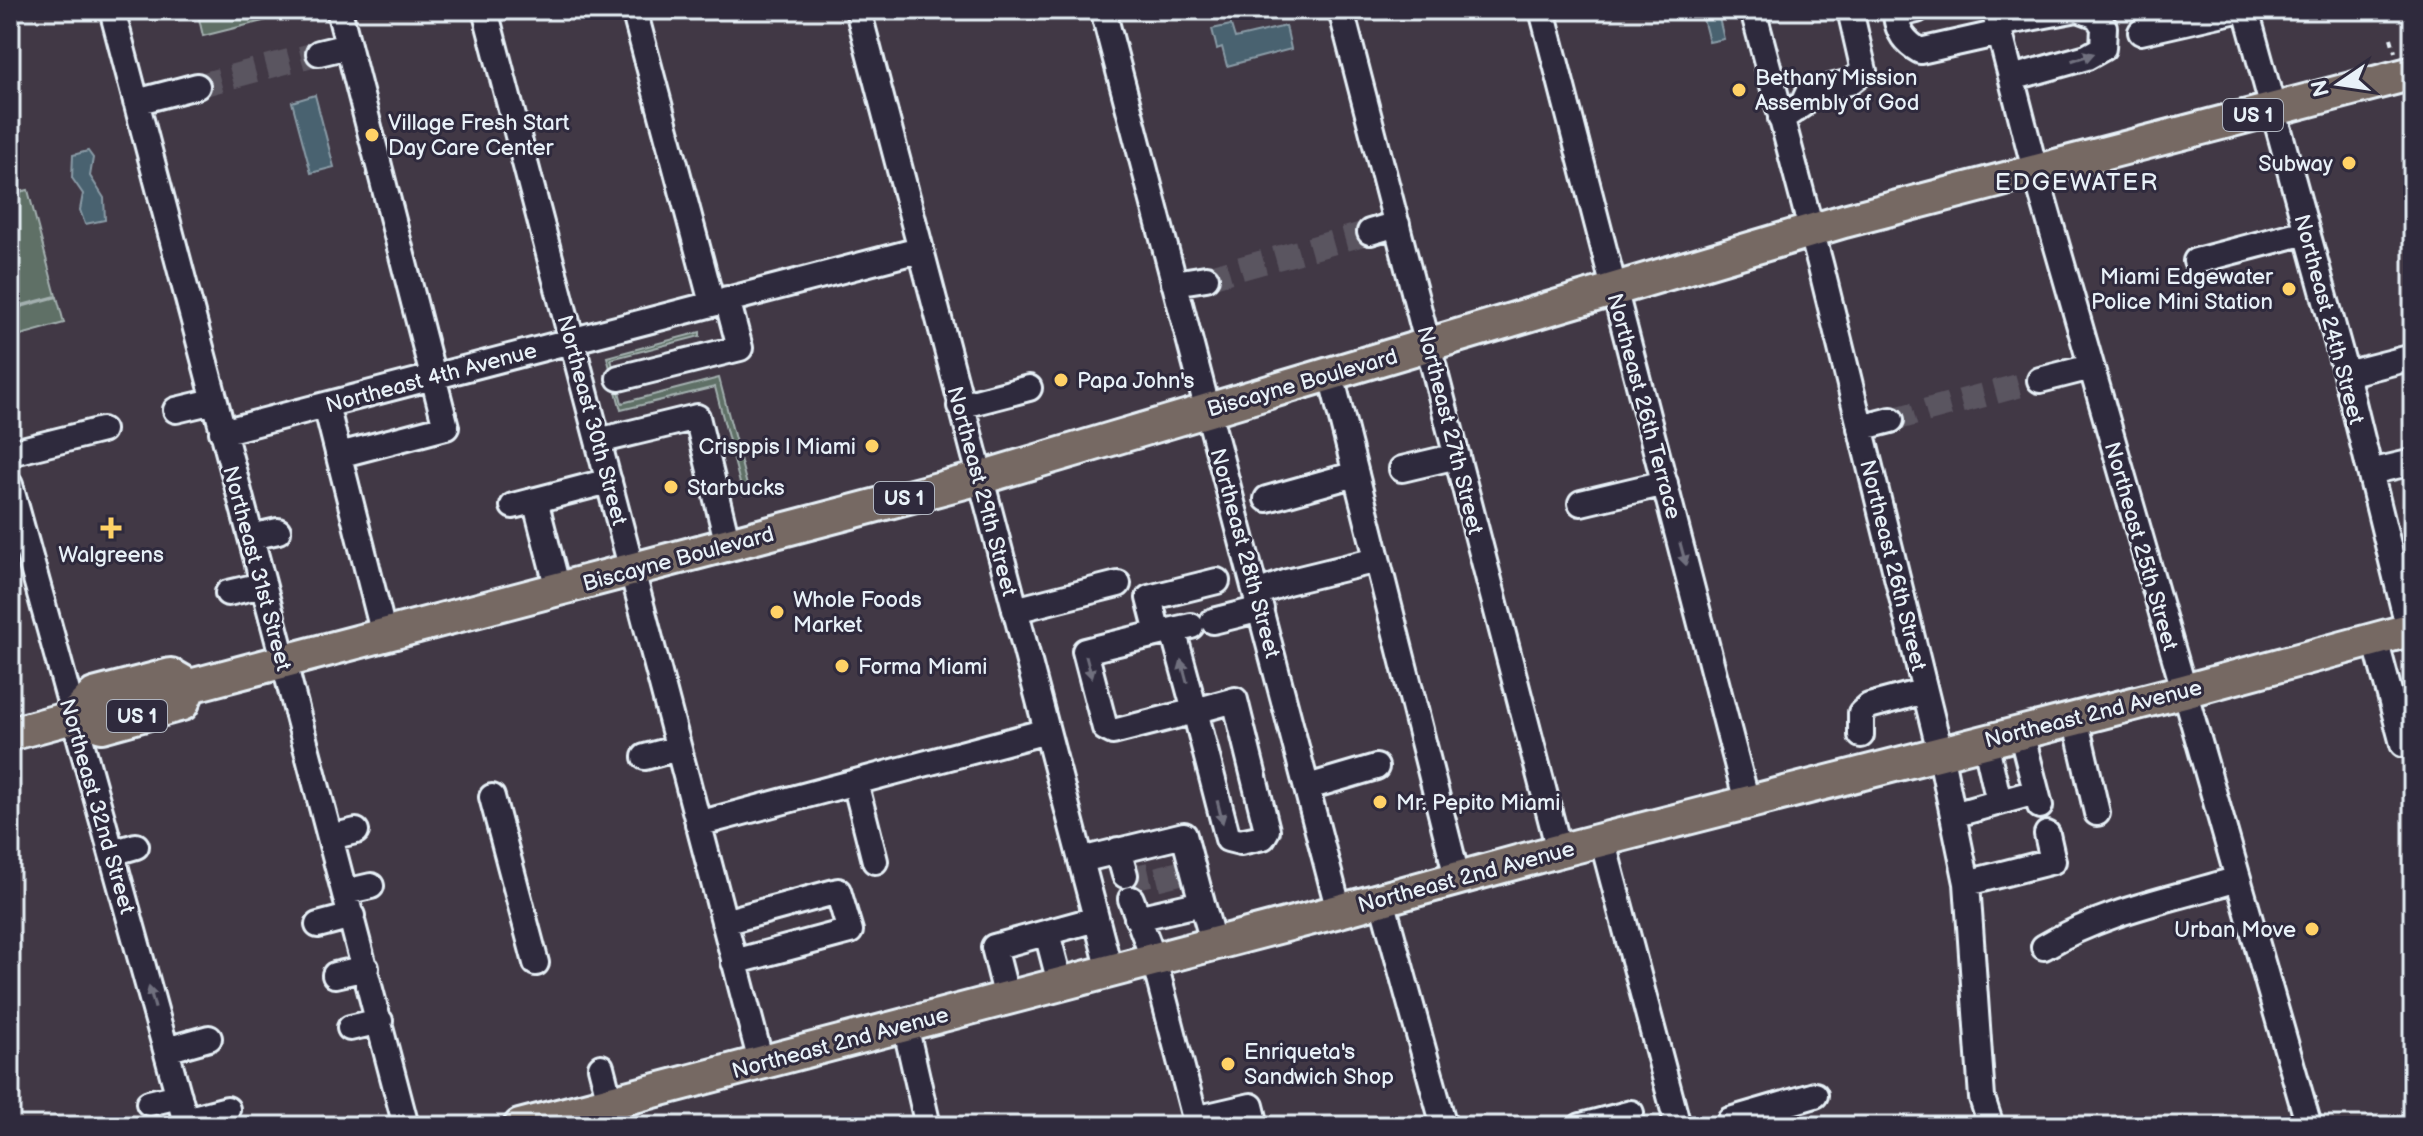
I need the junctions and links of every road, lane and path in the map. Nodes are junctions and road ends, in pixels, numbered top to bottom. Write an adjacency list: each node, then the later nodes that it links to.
1 (112, 10): 23 (street, Northeast 31st Street)
2 (339, 10): 18 (street)
3 (485, 10): 37 (street, Northeast 30th Street)
4 (634, 10): 36 (street)
5 (858, 10): 31 (street, Northeast 29th Street)
6 (1103, 10): 34 (street, Northeast 28th Street)
7 (1341, 10): 27 (street, Northeast 27th Street)
8 (1542, 10): 35 (street, Northeast 26th Terrace)
9 (1753, 10): 25 (street, Northeast 26th Street)
10 (1850, 10): 25 (street)
11 (2072, 10): 16 (street)
12 (2081, 10): 21 (street, one-way to 12)
13 (2237, 10): 17 (street)
14 (2246, 10): 24 (street, Northeast 24th Street)
15 (1902, 12): 16 (street)
16 (1997, 22): 21 (street, Northeast 25th Street)
17 (2148, 24)
18 (348, 46): 19 (street); 43 (street)
19 (319, 53)
20 (2413, 73): 24 (main road, Biscayne Boulevard / US 1)
21 (2012, 78): 26 (street, Northeast 25th Street)
22 (197, 86): 23 (street)
23 (136, 102): 47 (street, Northeast 31st Street)
24 (2273, 110): 26 (main road, Biscayne Boulevard / US 1); 30 (street, Northeast 24th Street)
25 (1781, 119): 28 (street, Northeast 26th Street)
26 (2035, 170): 28 (main road, Biscayne Boulevard / US 1); 40 (street, Northeast 25th Street)
27 (1397, 224): 29 (street); 38 (street, Northeast 27th Street)
28 (1811, 230): 35 (main road, Biscayne Boulevard / US 1); 53 (street, Northeast 26th Street)
29 (1370, 232)
30 (2306, 232): 32 (street); 41 (street, Northeast 24th Street)
31 (919, 250): 36 (street, Northeast 4th Avenue); 49 (street, Northeast 29th Street)
32 (2196, 261)
33 (1206, 278): 34 (street)
34 (1174, 283): 50 (street, Northeast 28th Street)
35 (1614, 288): 38 (main road, Biscayne Boulevard / US 1); 66 (street, Northeast 26th Terrace)
36 (719, 301): 37 (street, Northeast 4th Avenue); 44 (street)
37 (572, 340): 43 (street, Northeast 4th Avenue); 56 (street, Northeast 30th Street)
38 (1428, 344): 42 (main road, Biscayne Boulevard / US 1); 59 (street, Northeast 27th Street)
39 (2413, 357): 41 (street)
40 (2091, 367): 45 (street); 88 (street, Northeast 25th Street)
41 (2346, 374): 62 (street, Northeast 24th Street)
42 (1331, 375): 50 (main road, Biscayne Boulevard / US 1); 63 (street)
43 (431, 377): 48 (street, Northeast 4th Avenue); 58 (street)
44 (619, 378)
45 (2040, 380)
46 (1029, 388): 49 (street)
47 (214, 401): 51 (street); 55 (street, Northeast 31st Street)
48 (326, 405): 55 (street, Northeast 4th Avenue); 58 (street)
49 (960, 406): 64 (street, Northeast 29th Street)
50 (1208, 409): 64 (main road, Biscayne Boulevard / US 1); 80 (street, Northeast 28th Street)
51 (176, 410)
52 (1891, 420): 53 (street)
53 (1860, 428): 87 (street, Northeast 26th Street)
54 (102, 430): 57 (street)
55 (222, 432): 71 (street, Northeast 31st Street)
56 (598, 441): 65 (street, Northeast 30th Street); 72 (street)
57 (10, 453)
58 (339, 455): 84 (street)
59 (1457, 456): 61 (street); 115 (street, Northeast 27th Street)
60 (2413, 462): 62 (street)
61 (1402, 469)
62 (2370, 472): 83 (street, Northeast 24th Street)
63 (1356, 474): 68 (street); 73 (street)
64 (980, 478): 72 (main road, Biscayne Boulevard / US 1); 81 (street, Northeast 29th Street)
65 (609, 481): 74 (street, Northeast 30th Street); 78 (street)
66 (1665, 483): 69 (street); 105 (street, Northeast 26th Terrace, one-way to 105)
67 (10, 485): 90 (street, Northeast 32nd Street)
68 (1267, 499)
69 (1581, 503)
70 (278, 531): 71 (street)
71 (251, 537): 77 (street, Northeast 31st Street)
72 (728, 545): 74 (main road, Biscayne Boulevard / US 1)
73 (1377, 560): 80 (street); 119 (street)
74 (632, 570): 78 (main road, Biscayne Boulevard / US 1); 98 (street, Northeast 30th Street)
75 (1217, 581): 82 (street)
76 (1118, 584): 81 (street)
77 (262, 585): 79 (street); 86 (street, Northeast 31st Street)
78 (558, 589): 84 (main road, Biscayne Boulevard / US 1)
79 (228, 593)
80 (1259, 601): 82 (street); 103 (street, Northeast 28th Street)
81 (1015, 610): 92 (street, Northeast 29th Street)
82 (1176, 629): 89 (street, one-way to 82); 89 (street, one-way to 89)
83 (2411, 630): 85 (main road, Northeast 2nd Avenue)
84 (384, 635): 86 (main road, Biscayne Boulevard / US 1)
85 (2375, 639): 88 (main road, Northeast 2nd Avenue); 97 (street)
86 (283, 662): 90 (main road, Biscayne Boulevard / US 1); 112 (street, Northeast 31st Street)
87 (1925, 691): 95 (street); 99 (street, Northeast 26th Street)
88 (2184, 691): 91 (main road, Northeast 2nd Avenue); 120 (street, Northeast 25th Street)
89 (1195, 711): 89 (street, one-way to 89)
90 (73, 717): 94 (main road, Biscayne Boulevard / US 1); 116 (street, Northeast 32nd Street)
91 (2075, 718): 93 (main road, Northeast 2nd Avenue); 107 (street)
92 (1047, 731): 102 (street); 117 (street, Northeast 29th Street)
93 (2021, 732): 96 (main road, Northeast 2nd Avenue); 106 (street)
94 (10, 734)
95 (1861, 735)
96 (1985, 741): 99 (main road, Northeast 2nd Avenue); 106 (street)
97 (2403, 744)
98 (678, 748): 100 (street); 109 (street, Northeast 30th Street)
99 (1940, 752): 105 (main road, Northeast 2nd Avenue); 108 (street, Northeast 26th Street)
100 (645, 757)
101 (1376, 767): 103 (street)
102 (855, 782): 109 (street); 118 (street)
103 (1308, 787): 126 (street, Northeast 28th Street)
104 (492, 797): 137 (street)
105 (1747, 802): 113 (main road, Northeast 2nd Avenue)
106 (1999, 802): 108 (street)
107 (2097, 813)
108 (1953, 815): 121 (street, Northeast 26th Street)
109 (698, 824): 129 (street, Northeast 30th Street)
110 (356, 831): 112 (street)
111 (2047, 834): 121 (street)
112 (330, 837): 123 (street, Northeast 31st Street)
113 (1602, 839): 115 (main road, Northeast 2nd Avenue); 163 (street)
114 (136, 846): 116 (street)
115 (1559, 850): 119 (main road, Northeast 2nd Avenue)
116 (112, 853): 146 (street, Northeast 32nd Street, one-way to 116)
117 (1081, 860): 124 (street); 128 (street, Northeast 29th Street)
118 (875, 861)
119 (1457, 877): 125 (main road, Northeast 2nd Avenue)
120 (2238, 879): 133 (street); 166 (street, Northeast 25th Street)
121 (1967, 883): 165 (street, Northeast 26th Street)
122 (371, 886): 123 (street)
123 (345, 892): 127 (street, Northeast 31st Street)
124 (1186, 898): 132 (street); 135 (street)
125 (1382, 900): 126 (main road, Northeast 2nd Avenue); 161 (street)
126 (1339, 911): 132 (main road, Northeast 2nd Avenue)
127 (352, 916): 130 (street); 134 (street, Northeast 31st Street)
128 (1096, 919): 131 (street); 138 (street, Northeast 29th Street)
129 (724, 922): 136 (street, Northeast 30th Street); 136 (street)
130 (318, 925)
131 (1047, 933): 140 (street); 141 (street)
132 (1214, 945): 135 (main road, Northeast 2nd Avenue)
133 (2044, 947)
134 (370, 953): 139 (street); 142 (street, Northeast 31st Street)
135 (1154, 960): 138 (main road, Northeast 2nd Avenue); 157 (street)
136 (734, 962): 147 (street, Northeast 30th Street)
137 (536, 963)
138 (1110, 971): 140 (main road, Northeast 2nd Avenue)
139 (335, 975)
140 (1060, 983): 141 (main road, Northeast 2nd Avenue)
141 (1007, 998): 143 (main road, Northeast 2nd Avenue)
142 (384, 1009): 144 (street); 158 (street, Northeast 31st Street)
143 (905, 1025): 147 (main road, Northeast 2nd Avenue); 160 (street)
144 (350, 1028)
145 (209, 1038): 146 (street)
146 (166, 1050): 150 (street, Northeast 32nd Street)
147 (761, 1062): 151 (main road, Northeast 2nd Avenue)
148 (601, 1067): 151 (street)
149 (1815, 1095): 164 (street)
150 (179, 1096): 152 (street); 156 (street, Northeast 32nd Street)
151 (610, 1102): 159 (main road, Northeast 2nd Avenue)
152 (149, 1103)
153 (227, 1109): 156 (street)
154 (1631, 1113): 162 (street)
155 (1254, 1118): 157 (street)
156 (186, 1123)
157 (1196, 1123)
158 (406, 1126)
159 (520, 1126)
160 (928, 1126)
161 (1444, 1126)
162 (1581, 1126)
163 (1678, 1126)
164 (1727, 1126)
165 (1991, 1126)
166 (2309, 1126)

